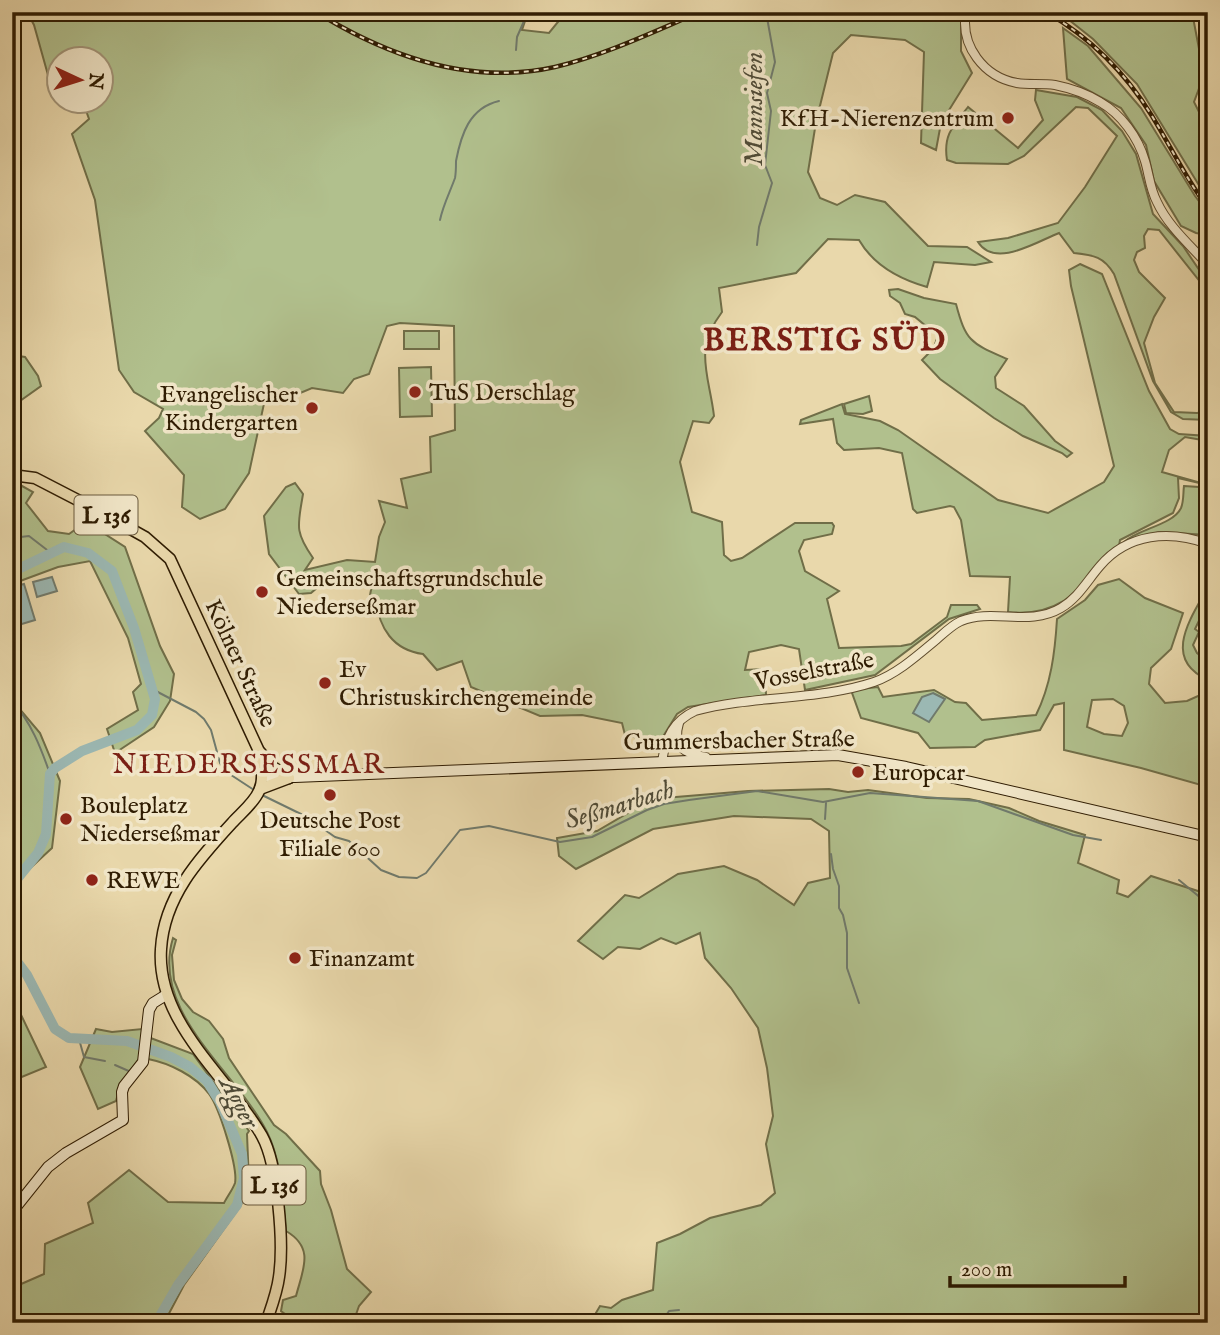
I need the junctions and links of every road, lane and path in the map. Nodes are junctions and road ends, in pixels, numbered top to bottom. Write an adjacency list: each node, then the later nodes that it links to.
1 (966, 12): 2 (street)
2 (1208, 265)
3 (12, 475): 6 (main road, Kölner Straße / L 136)
4 (1208, 544): 5 (street, Vosselstraße)
5 (680, 720): 7 (street); 8 (street)
6 (258, 749): 9 (main road, Kölner Straße / L 136); 10 (main road)
7 (717, 759): 8 (main road, Gummersbacher Straße); 12 (main road, Gummersbacher Straße)
8 (662, 761): 10 (main road, Gummersbacher Straße)
9 (262, 776): 10 (main road, Gummersbacher Straße); 11 (main road, Kölner Straße / L 136)
10 (289, 778): 11 (main road)
11 (258, 792): 13 (main road, L 136)
12 (1208, 837)
13 (166, 995): 14 (main road); 15 (main road, L 136)
14 (12, 1212)
15 (266, 1323)

